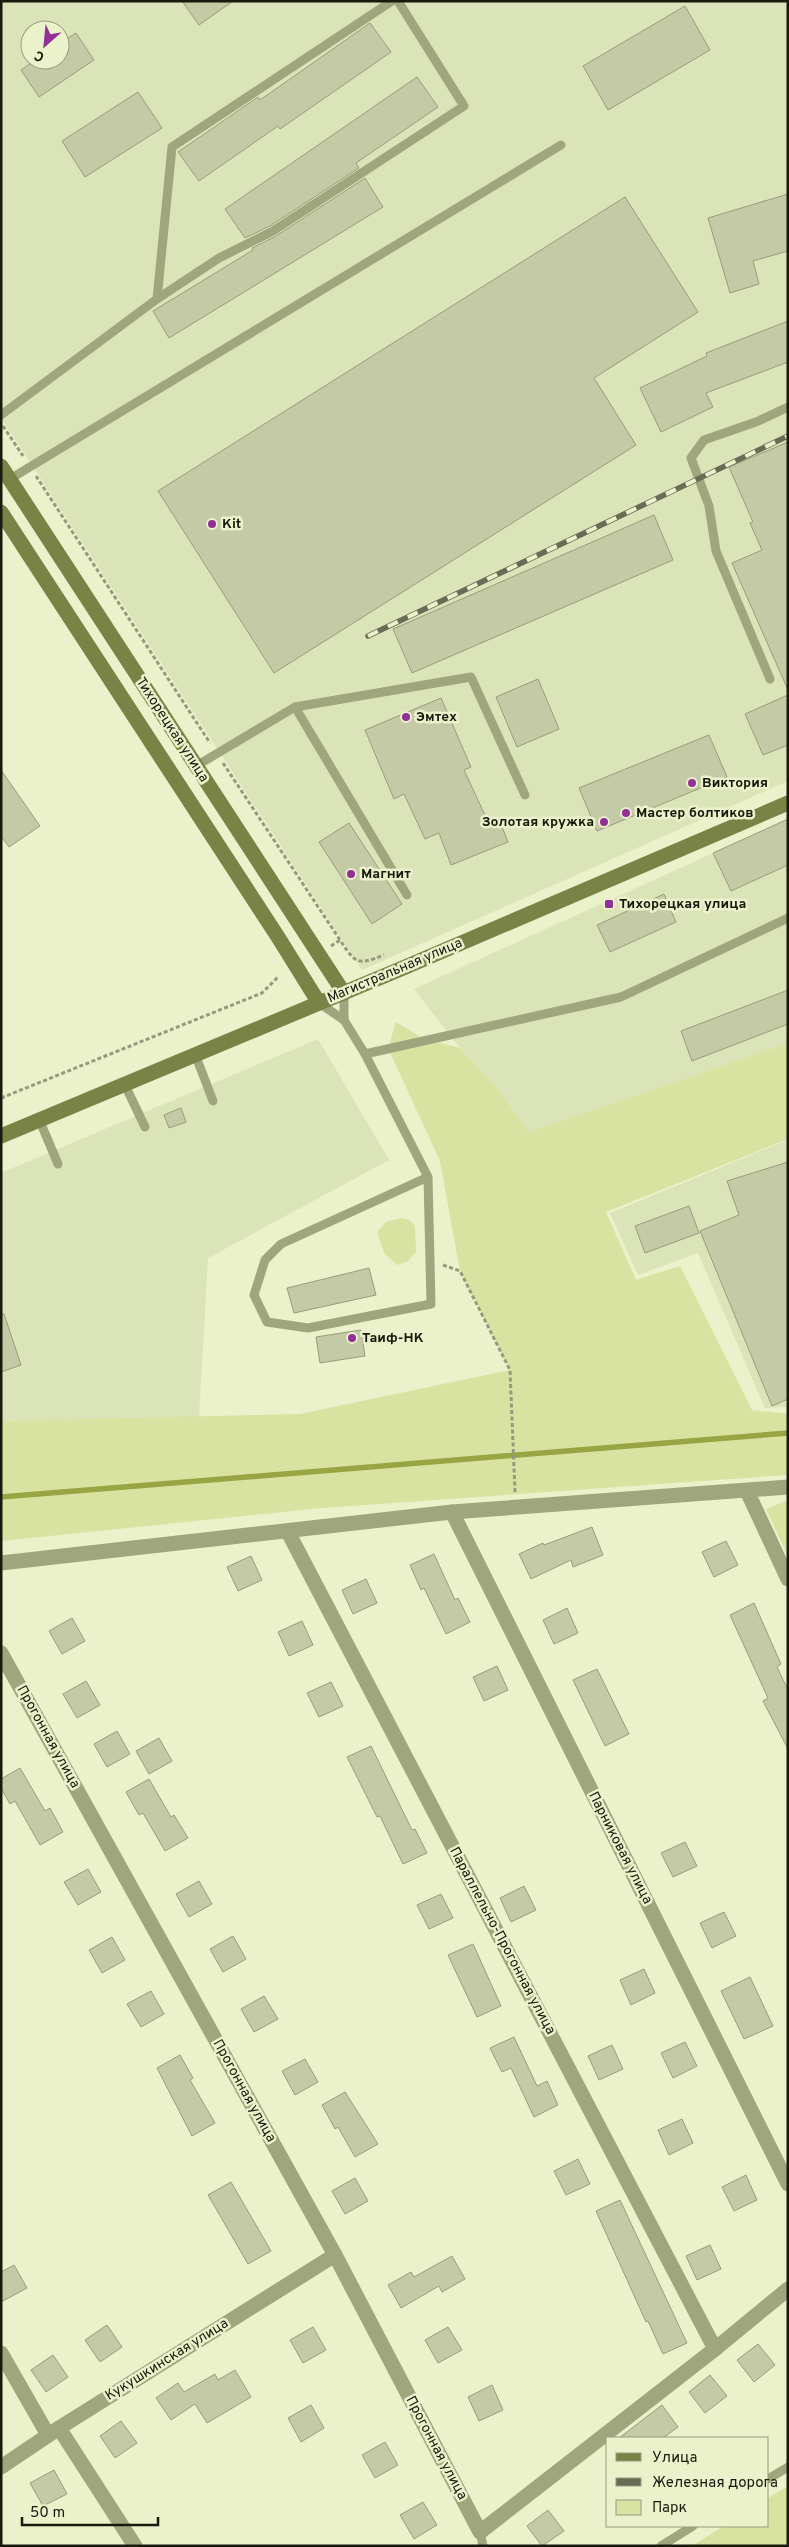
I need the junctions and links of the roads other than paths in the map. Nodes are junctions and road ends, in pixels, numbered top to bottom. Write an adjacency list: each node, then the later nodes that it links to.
1 (392, 1): 4 (lane)
2 (398, 1): 4 (lane)
3 (561, 145): 7 (lane)
4 (157, 299): 6 (lane)
5 (788, 407): 9 (lane)
6 (1, 415)
7 (5, 472): 11 (main road, Тихорецкая улица)
8 (1, 512): 17 (main road, Тихорецкая улица)
9 (770, 679)
10 (295, 707): 11 (lane); 12 (lane); 14 (lane)
11 (196, 766): 16 (main road, Тихорецкая улица)
12 (525, 795)
13 (788, 803): 16 (main road, Магистральная улица)
14 (408, 895)
15 (788, 918): 20 (lane)
16 (344, 993): 17 (main road, Магистральная улица); 18 (lane)
17 (319, 1003): 18 (lane); 19 (main road, Магистральная улица)
18 (344, 1020): 20 (lane)
19 (195, 1054): 21 (main road, Магистральная улица); 22 (lane)
20 (365, 1054): 27 (lane)
21 (124, 1082): 23 (main road, Магистральная улица); 24 (lane)
22 (213, 1101)
23 (39, 1119): 25 (main road, Магистральная улица); 26 (lane)
24 (145, 1127)
25 (1, 1136)
26 (58, 1164)
27 (428, 1176): 27 (lane)
28 (788, 1487): 29 (street)
29 (747, 1492): 30 (street); 33 (street)
30 (452, 1512): 31 (street); 35 (street, Парниковая улица)
31 (288, 1532): 32 (street); 38 (street, Параллельно-Прогонная улица)
32 (1, 1563)
33 (788, 1579)
34 (1, 1653): 36 (street, Прогонная улица)
35 (788, 2184)
36 (335, 2255): 40 (street, Кукушкинская улица); 47 (street, Прогонная улица)
37 (788, 2289): 38 (street)
38 (715, 2349): 41 (street)
39 (1, 2353): 40 (street)
40 (53, 2431): 43 (street, Кукушкинская улица); 48 (street)
41 (607, 2437)
42 (606, 2438): 47 (street)
43 (1, 2467)
44 (788, 2467): 45 (lane)
45 (769, 2478)
46 (691, 2527): 49 (lane)
47 (482, 2539)
48 (135, 2546)
49 (661, 2546)

